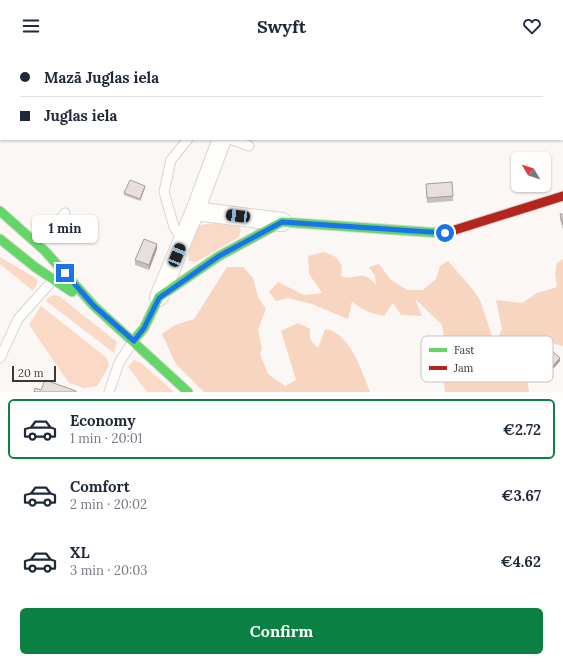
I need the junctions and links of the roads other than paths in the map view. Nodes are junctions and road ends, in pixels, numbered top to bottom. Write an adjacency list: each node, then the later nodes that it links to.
1 (187, 140): 11 (lane)
2 (222, 140): 7 (street)
3 (233, 140): 4 (lane)
4 (249, 146)
5 (563, 196): 9 (street)
6 (0, 211): 12 (street)
7 (195, 211): 9 (street); 11 (street)
8 (65, 213): 12 (lane)
9 (282, 222): 14 (street)
10 (0, 239): 13 (street)
11 (182, 240): 14 (street)
12 (38, 244): 15 (street)
13 (53, 280): 15 (street); 17 (lane)
14 (159, 298): 16 (street)
15 (94, 306): 16 (street)
16 (134, 341): 18 (lane); 19 (street)
17 (0, 358)
18 (109, 392)
19 (188, 392)

